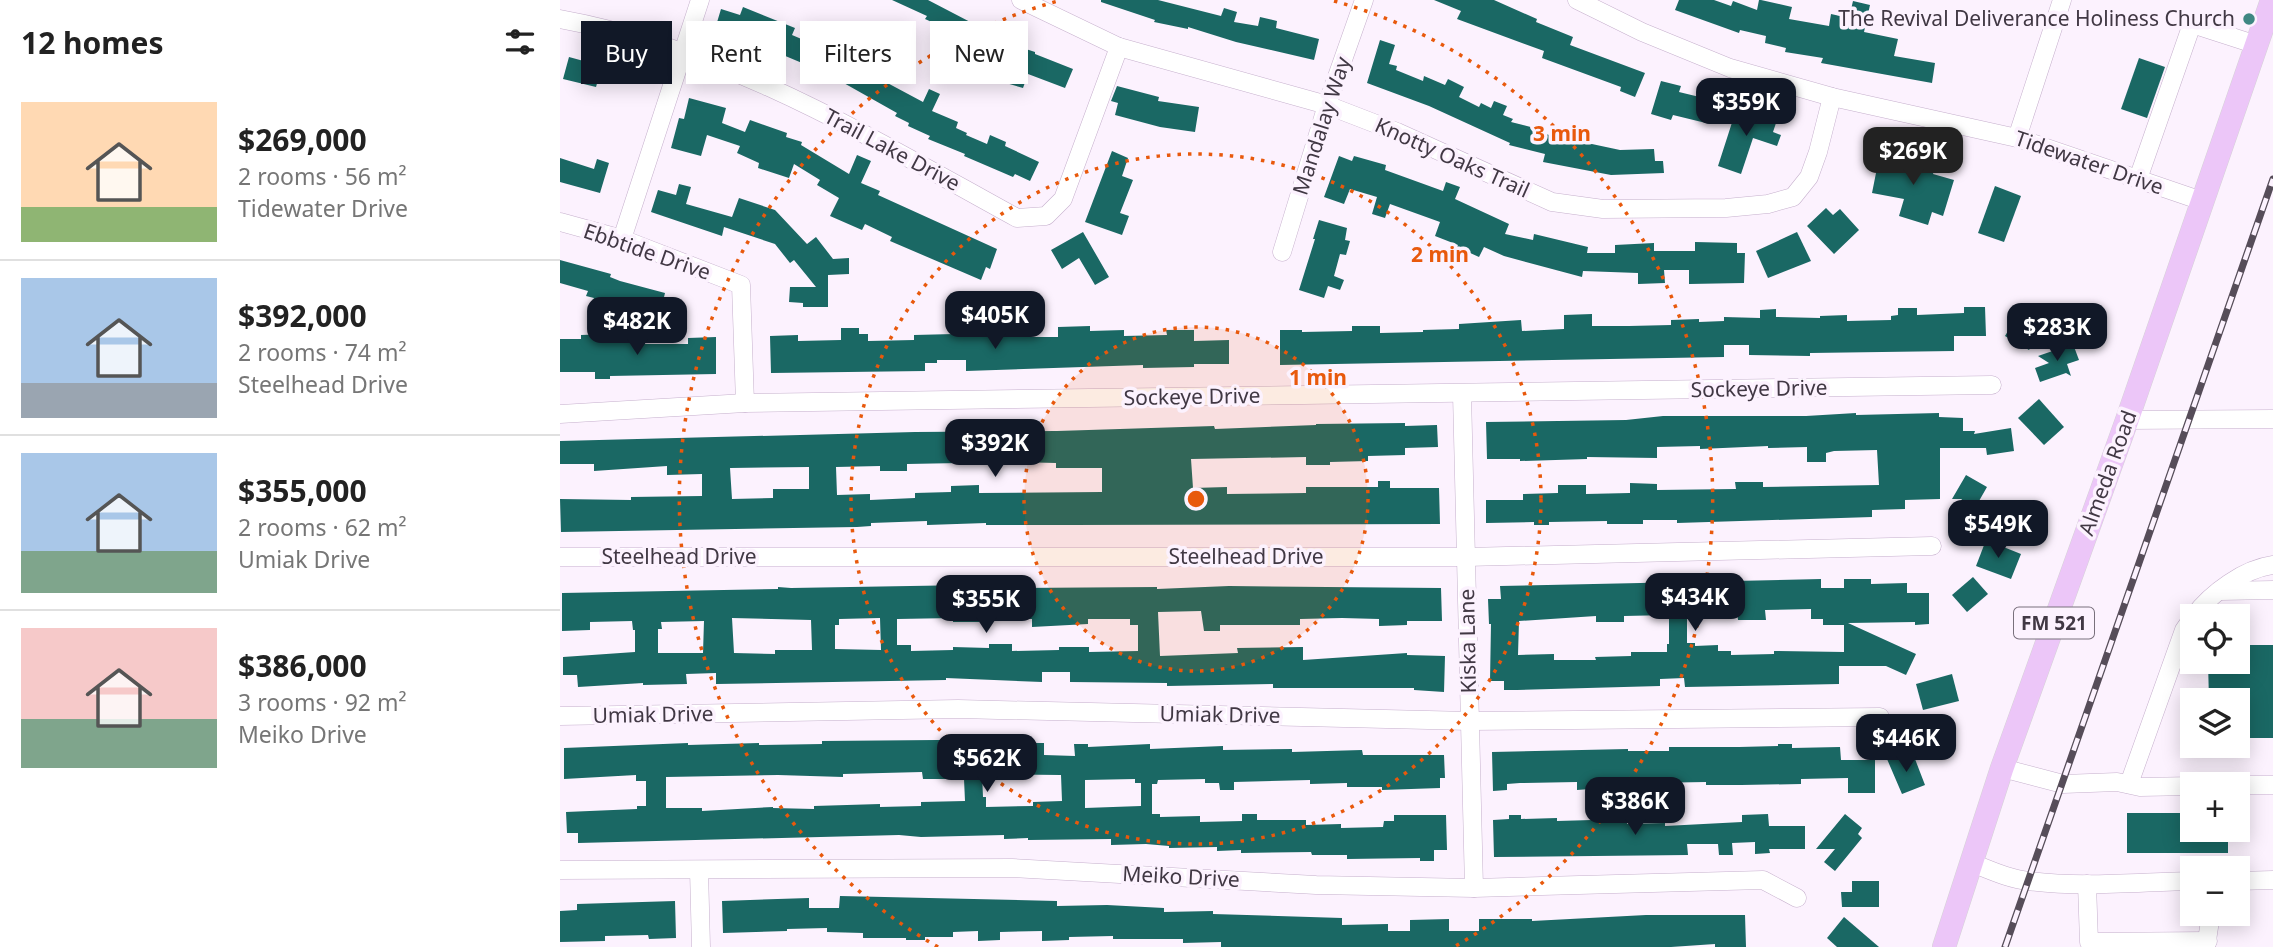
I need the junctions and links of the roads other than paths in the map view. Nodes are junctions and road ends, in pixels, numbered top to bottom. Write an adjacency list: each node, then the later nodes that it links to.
1 (700, 0): 10 (street)
2 (1021, 0): 9 (street, Knotty Oaks Trail)
3 (1364, 0): 12 (street, Mandalay Way)
4 (1577, 0): 11 (street, Tidewater Drive)
5 (2062, 0): 13 (street)
6 (2272, 0): 8 (main road, Almeda Road / FM 521)
7 (560, 19): 10 (street, Trail Lake Drive)
8 (2256, 45): 14 (street); 15 (main road, Almeda Road / FM 521)
9 (1119, 47): 10 (street, Trail Lake Drive); 12 (street, Knotty Oaks Trail)
10 (682, 52): 17 (street)
11 (1832, 97): 12 (street, Knotty Oaks Trail); 13 (street, Tidewater Drive)
12 (1327, 105): 18 (street, Mandalay Way)
13 (2017, 138): 14 (street, Tidewater Drive)
14 (2138, 179): 15 (street, Tidewater Drive)
15 (2202, 201): 24 (main road, Almeda Road / FM 521)
16 (560, 222): 17 (street, Ebbtide Drive)
17 (622, 239): 21 (street, Ebbtide Drive)
18 (1282, 252)
19 (1992, 385): 20 (street, Sockeye Drive)
20 (1462, 394): 21 (street, Sockeye Drive); 27 (street, Kiska Lane)
21 (745, 403): 22 (street, Sockeye Drive)
22 (560, 414)
23 (2269, 415): 24 (street)
24 (2127, 420): 36 (main road, Almeda Road / FM 521)
25 (1932, 546): 27 (street, Steelhead Drive)
26 (560, 557): 27 (street, Steelhead Drive)
27 (1466, 557): 35 (street, Kiska Lane)
28 (2273, 565): 30 (street)
29 (2273, 590): 30 (street)
30 (2220, 591): 31 (street)
31 (2203, 604)
32 (2180, 640): 37 (street)
33 (560, 716): 35 (street, Umiak Drive)
34 (1880, 716): 35 (street, Umiak Drive)
35 (1470, 721): 48 (street, Kiska Lane)
36 (2003, 768): 37 (street); 41 (main road, Almeda Road / FM 521)
37 (2129, 784): 40 (street)
38 (2250, 785): 39 (street)
39 (2273, 785)
40 (2180, 786)
41 (1972, 863): 47 (street); 53 (main road, Almeda Road / FM 521)
42 (560, 870): 43 (street, Meiko Drive)
43 (699, 870): 48 (street, Meiko Drive); 52 (street)
44 (2273, 880): 46 (street)
45 (2180, 881): 47 (street)
46 (2250, 881)
47 (2087, 884): 51 (street)
48 (1474, 888): 49 (street, Meiko Drive)
49 (1797, 898)
50 (2209, 926): 51 (street)
51 (2207, 944)
52 (701, 947)
53 (1944, 947)

